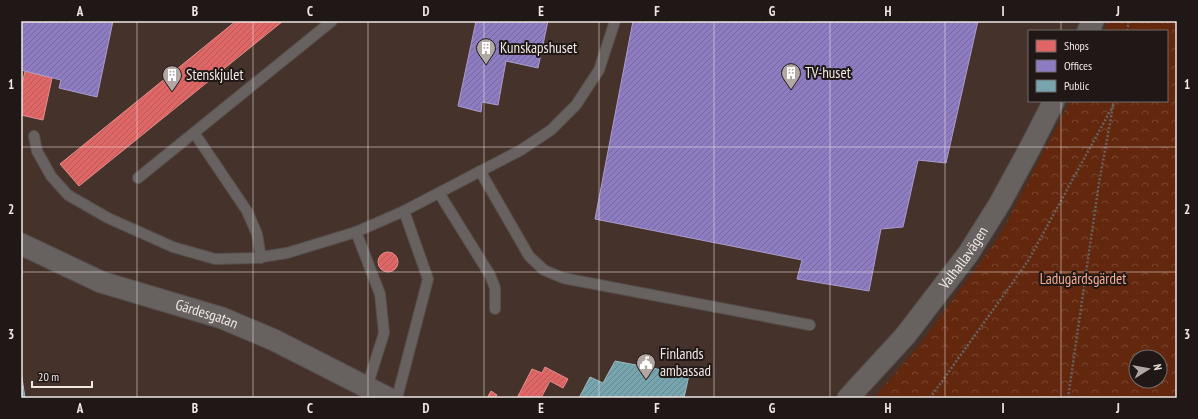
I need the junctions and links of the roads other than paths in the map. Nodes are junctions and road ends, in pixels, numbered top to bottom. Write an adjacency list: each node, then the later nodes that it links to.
1 (332, 21): 6 (lane)
2 (615, 21): 8 (lane)
3 (1093, 21): 4 (street)
4 (1088, 30)
5 (1053, 102): 19 (street, Valhallavägen)
6 (195, 134): 9 (lane); 14 (lane)
7 (34, 136): 14 (lane)
8 (480, 171): 10 (lane); 16 (lane)
9 (138, 178)
10 (439, 193): 11 (lane); 15 (lane)
11 (404, 211): 12 (lane); 18 (lane)
12 (356, 232): 14 (lane); 17 (lane)
13 (21, 244): 17 (street, Gärdesgatan)
14 (261, 258)
15 (495, 309)
16 (810, 325)
17 (376, 394)
18 (397, 398)
19 (848, 398)

